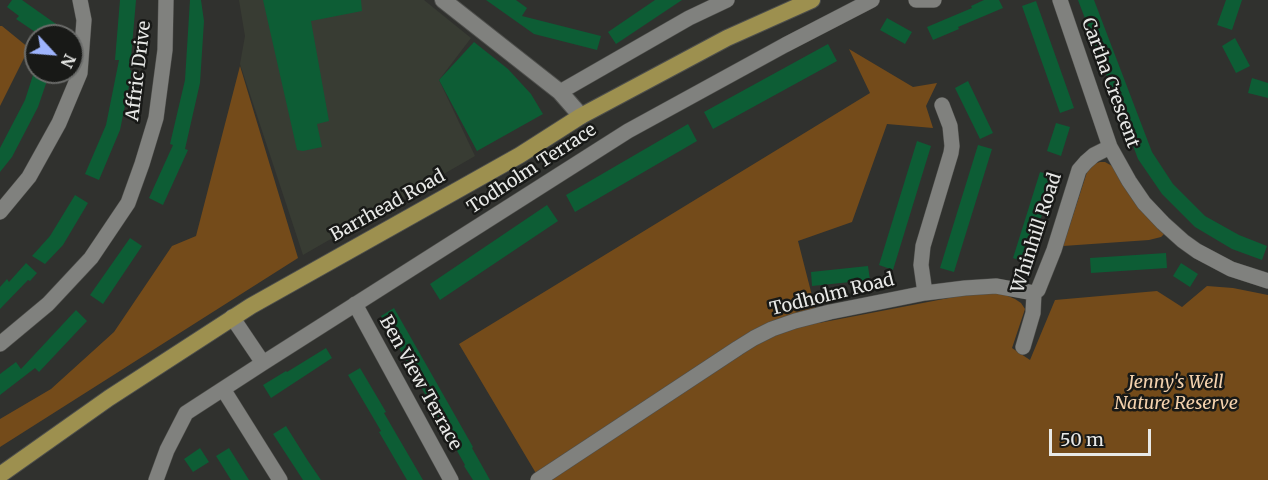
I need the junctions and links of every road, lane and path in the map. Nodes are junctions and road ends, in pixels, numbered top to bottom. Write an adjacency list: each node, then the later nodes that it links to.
1 (80, 0): 14 (street)
2 (166, 0): 20 (street, Affric Drive)
3 (443, 0): 10 (street)
4 (728, 0): 10 (street)
5 (812, 0): 12 (main road, Barrhead Road)
6 (872, 0): 18 (street, Todholm Terrace)
7 (916, 0): 8 (street)
8 (933, 0)
9 (1060, 0): 13 (street, Cartha Crescent)
10 (560, 92): 12 (street)
11 (942, 105): 16 (street)
12 (581, 116): 19 (main road, Barrhead Road)
13 (1110, 147): 15 (street, Cartha Crescent); 17 (street, Whinhill Road)
14 (0, 212)
15 (1268, 281)
16 (925, 293): 17 (street, Todholm Road); 28 (street, Todholm Road)
17 (1034, 293): 21 (street, Whinhill Road)
18 (355, 304): 22 (street, Todholm Terrace); 27 (street, Ben View Terrace)
19 (232, 317): 22 (street); 24 (main road, Barrhead Road)
20 (0, 344)
21 (1023, 347)
22 (262, 363): 23 (street, Todholm Terrace)
23 (223, 389): 25 (street, Todholm Terrace); 26 (street)
24 (0, 475)
25 (156, 480)
26 (280, 480)
27 (451, 480)
28 (538, 480)

